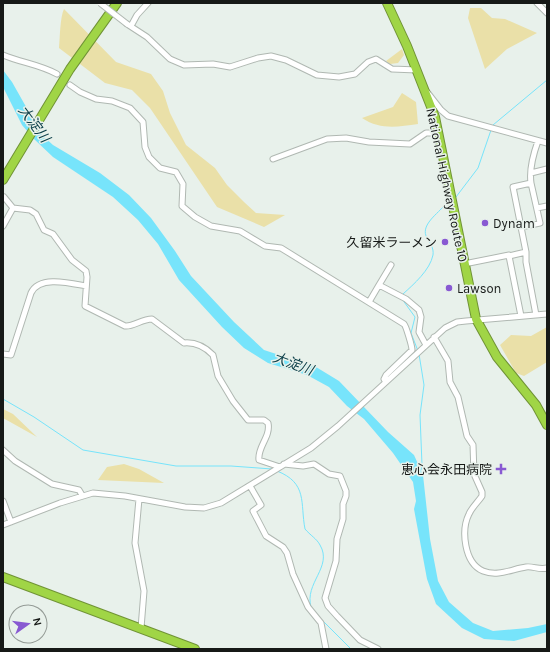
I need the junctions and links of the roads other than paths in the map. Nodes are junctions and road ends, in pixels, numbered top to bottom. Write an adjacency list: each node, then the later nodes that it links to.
1 (100, 3): 7 (street, bridge)
2 (117, 3): 19 (highway)
3 (148, 3): 7 (street)
4 (386, 3): 9 (highway, National Highway Route 10)
5 (537, 3): 6 (street)
6 (547, 13)
7 (129, 25): 9 (street)
8 (3, 55): 10 (street)
9 (417, 70): 12 (highway, National Highway Route 10)
10 (57, 74)
11 (70, 85): 33 (street)
12 (425, 90): 13 (highway, National Highway Route 10); 14 (street)
13 (439, 134): 16 (street); 29 (highway, National Highway Route 10)
14 (538, 141): 15 (street); 18 (street)
15 (547, 143)
16 (273, 159)
17 (547, 169): 18 (street)
18 (530, 173): 20 (street)
19 (3, 180)
20 (531, 184): 24 (street); 26 (street)
21 (4, 197): 23 (street)
22 (547, 206): 24 (street)
23 (13, 208): 25 (street); 32 (street)
24 (537, 208): 26 (street)
25 (3, 226)
26 (520, 227): 27 (street)
27 (526, 252): 28 (street); 35 (street)
28 (509, 256): 29 (street); 36 (street)
29 (464, 264): 37 (highway, National Highway Route 10)
30 (391, 265): 31 (street)
31 (379, 285): 33 (street); 39 (street)
32 (86, 286): 40 (street); 44 (street)
33 (369, 302): 41 (street)
34 (547, 314): 35 (street)
35 (536, 315): 36 (street)
36 (521, 316): 37 (street)
37 (476, 319): 38 (street); 42 (highway, National Highway Route 10)
38 (434, 337): 39 (street); 51 (street)
39 (426, 345): 41 (street)
40 (3, 354)
41 (386, 382): 44 (street)
42 (547, 425)
43 (3, 450): 46 (street)
44 (278, 468): 45 (street); 56 (street)
45 (250, 486): 47 (street); 55 (street)
46 (82, 495): 47 (street); 49 (street)
47 (139, 499): 53 (street)
48 (3, 501): 49 (street)
49 (11, 522): 50 (street)
50 (3, 525)
51 (547, 568)
52 (3, 576): 53 (highway)
53 (140, 628): 54 (highway)
54 (195, 649)
55 (326, 649)
56 (378, 649)

